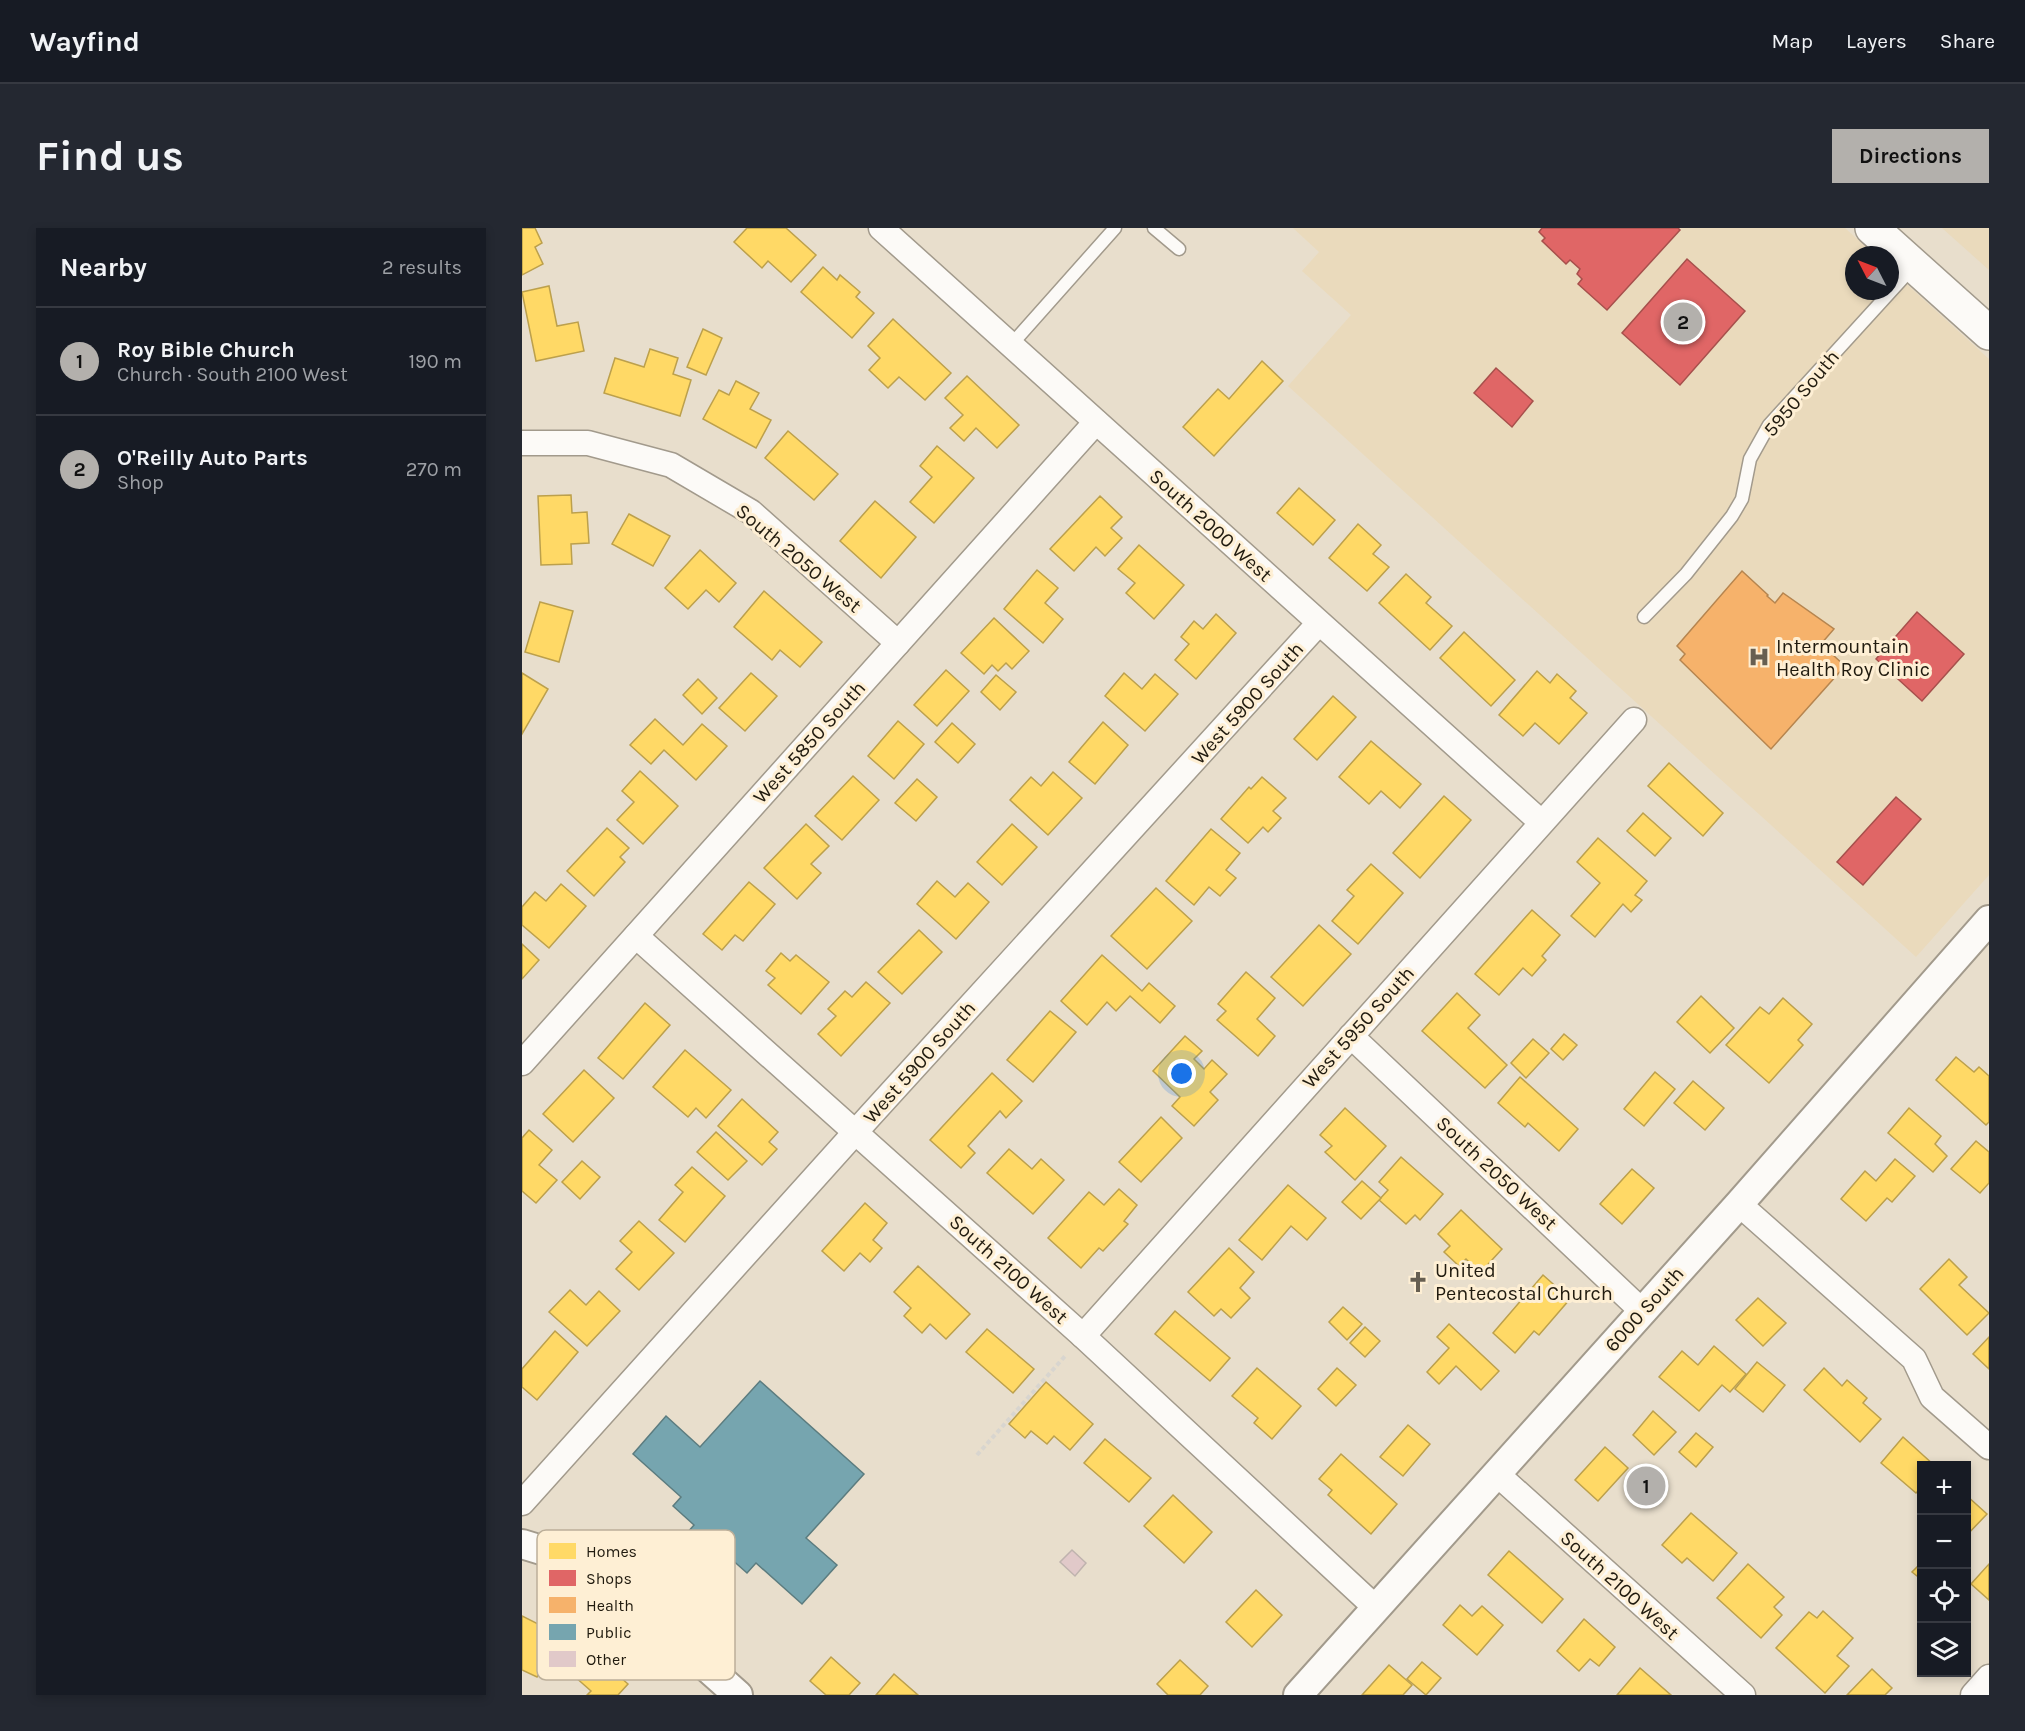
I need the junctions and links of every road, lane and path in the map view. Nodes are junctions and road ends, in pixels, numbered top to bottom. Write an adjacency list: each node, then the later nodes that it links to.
1 (881, 228): 8 (street, South 2000 West)
2 (1115, 228): 8 (lane)
3 (1154, 228): 5 (lane)
4 (1872, 228): 6 (main road)
5 (1179, 249)
6 (1914, 266): 7 (main road); 11 (lane, 5950 South)
7 (1982, 322)
8 (1011, 345): 9 (street, South 2000 West)
9 (1096, 422): 12 (street, South 2000 West); 13 (street, West 5850 South)
10 (522, 443): 13 (street, South 2050 West)
11 (1644, 617)
12 (1319, 623): 15 (street, South 2000 West); 20 (street, West 5900 South)
13 (898, 644): 17 (street, West 5850 South)
14 (1634, 720): 15 (street, West 5950 South)
15 (1541, 822): 18 (street, West 5950 South)
16 (1989, 920): 21 (street, 6000 South)
17 (636, 936): 19 (street, West 5850 South); 20 (street, South 2100 West)
18 (1351, 1036): 22 (street, South 2050 West); 23 (street, West 5950 South)
19 (522, 1063)
20 (855, 1133): 23 (street, South 2100 West); 28 (street, West 5900 South)
21 (1739, 1204): 22 (street, 6000 South); 25 (street)
22 (1642, 1311): 27 (street, 6000 South)
23 (1083, 1336): 31 (street, South 2100 West)
24 (1066, 1355): 26 (path)
25 (1989, 1447)
26 (977, 1455)
27 (1497, 1474): 31 (street, 6000 South); 36 (street, South 2100 West)
28 (522, 1503)
29 (522, 1544): 30 (street)
30 (537, 1549)
31 (1376, 1608): 35 (street, 6000 South)
32 (1989, 1677): 37 (street)
33 (721, 1680): 34 (street)
34 (738, 1695)
35 (1298, 1695)
36 (1743, 1695)
37 (1973, 1695)

